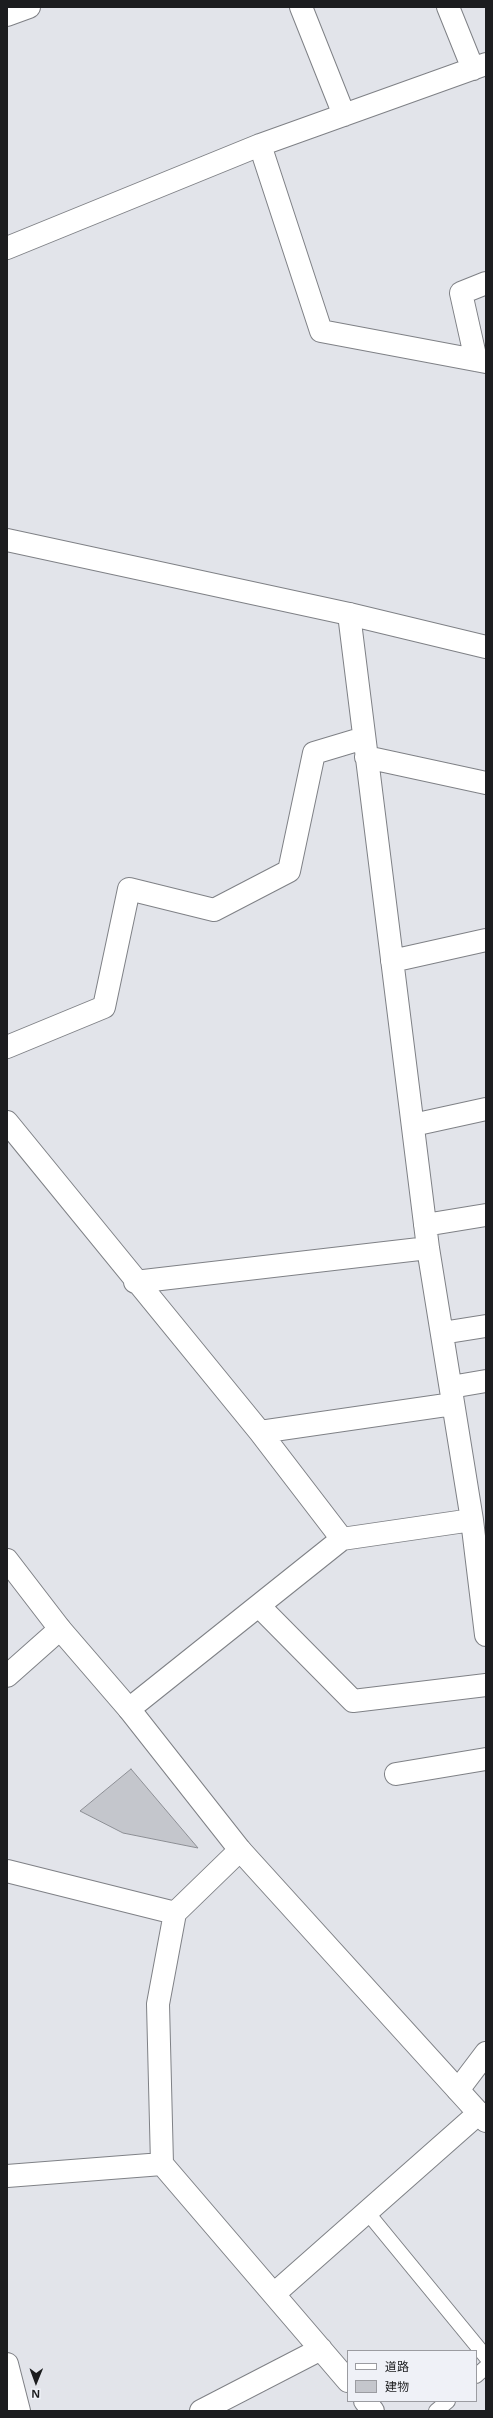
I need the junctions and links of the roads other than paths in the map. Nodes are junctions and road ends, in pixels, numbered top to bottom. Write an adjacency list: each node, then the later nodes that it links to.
1 (29, 7): 4 (street)
2 (301, 7): 6 (street)
3 (448, 7): 5 (street)
4 (7, 15)
5 (479, 66): 6 (street)
6 (344, 115): 7 (street)
7 (260, 145): 8 (street); 10 (street)
8 (7, 248)
9 (486, 283): 10 (street)
10 (481, 361)
11 (7, 540): 12 (street)
12 (349, 614): 13 (street); 14 (street)
13 (486, 647)
14 (366, 747): 15 (street); 17 (street); 18 (street)
15 (486, 783)
16 (486, 940): 17 (street)
17 (392, 961): 21 (street)
18 (7, 1047)
19 (486, 1109): 21 (street)
20 (7, 1122): 25 (street)
21 (413, 1125): 23 (street)
22 (486, 1215): 23 (street)
23 (426, 1225): 24 (street)
24 (428, 1248): 25 (street); 27 (street)
25 (135, 1282): 30 (street)
26 (486, 1326): 27 (street)
27 (442, 1333): 29 (street)
28 (486, 1381): 29 (street)
29 (452, 1395): 30 (street); 31 (street)
30 (260, 1432): 32 (street)
31 (476, 1507): 32 (street); 36 (street)
32 (342, 1539): 34 (street)
33 (7, 1560): 35 (street)
34 (259, 1606): 38 (street); 39 (street)
35 (60, 1629): 37 (street); 39 (street)
36 (486, 1635)
37 (7, 1676)
38 (486, 1685)
39 (129, 1709): 42 (street)
40 (486, 1758): 41 (street)
41 (396, 1774)
42 (240, 1850): 44 (street); 46 (street)
43 (7, 1871): 44 (street)
44 (175, 1913): 48 (street)
45 (486, 2053): 46 (street)
46 (458, 2090): 47 (street)
47 (482, 2117): 50 (street)
48 (162, 2164): 49 (street); 51 (street)
49 (7, 2176)
50 (367, 2212): 51 (street); 53 (lane)
51 (274, 2294): 52 (street)
52 (321, 2349): 57 (street); 61 (street)
53 (486, 2357)
54 (7, 2364): 60 (street)
55 (486, 2367): 56 (lane)
56 (477, 2375)
57 (347, 2380)
58 (366, 2402): 62 (street)
59 (447, 2402): 63 (lane)
60 (19, 2411)
61 (200, 2411)
62 (373, 2411)
63 (436, 2411)

